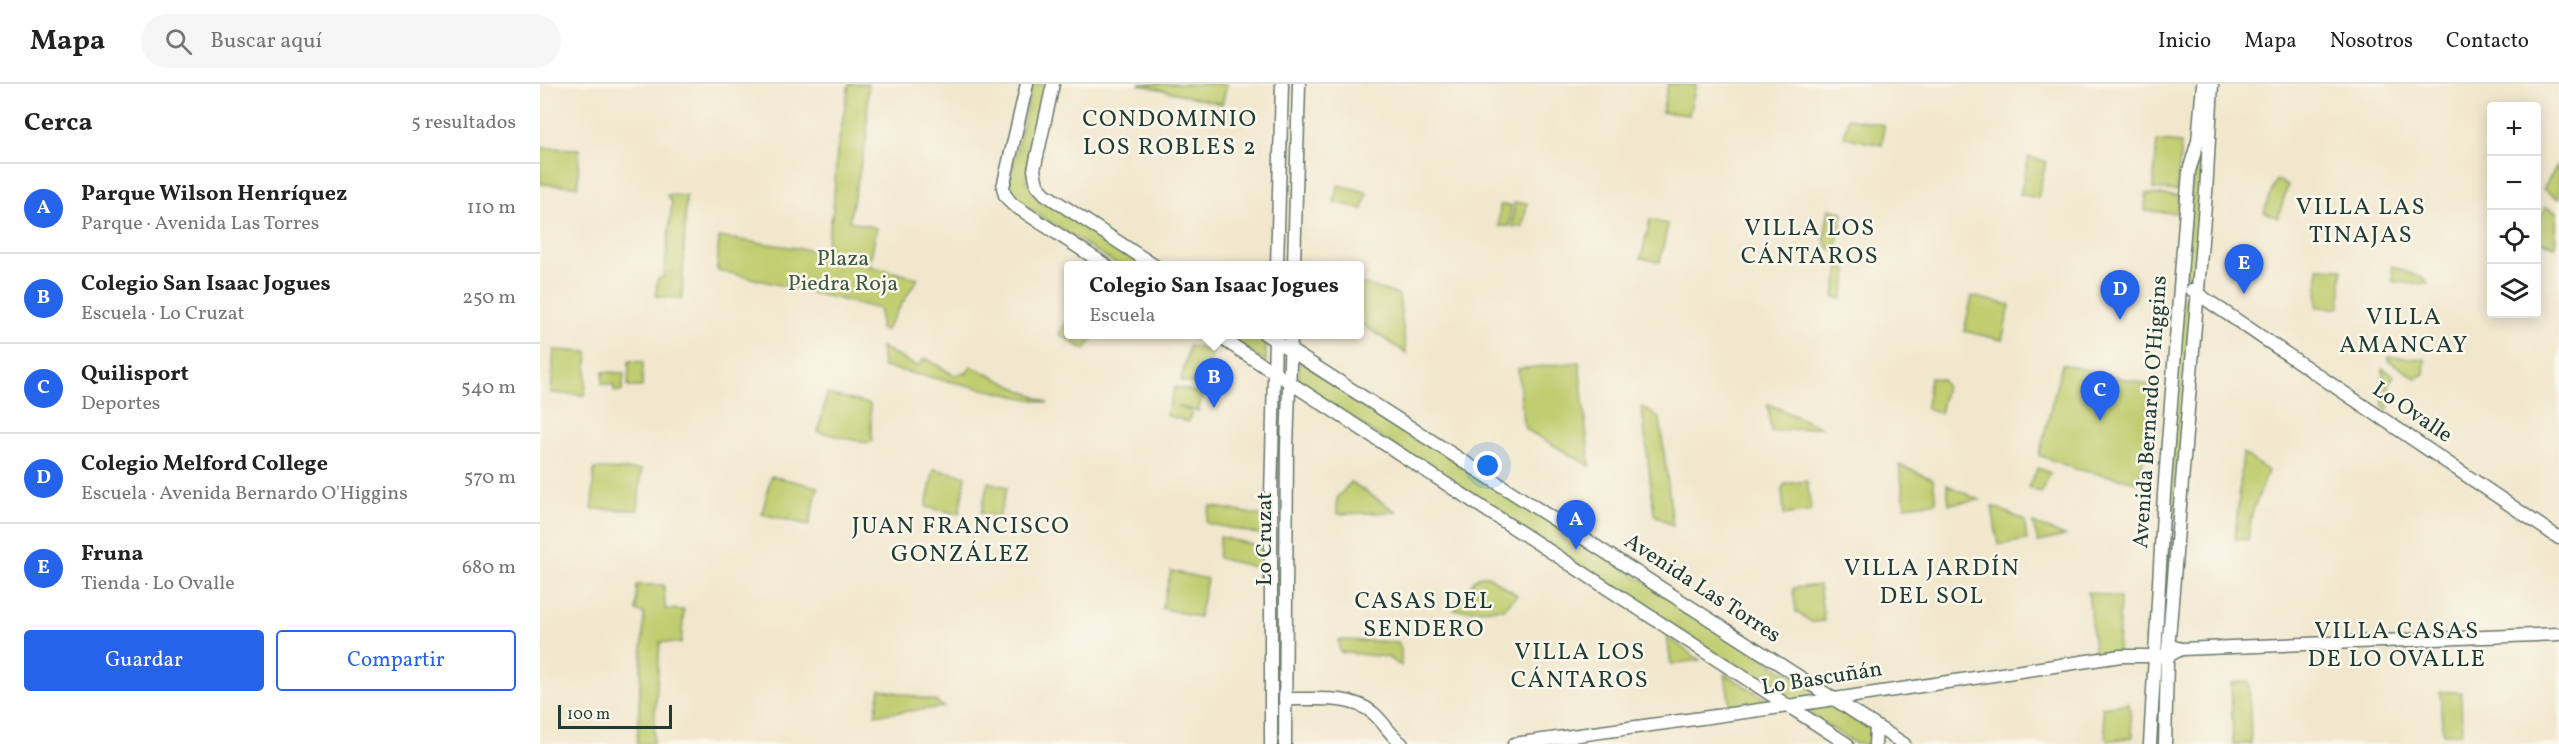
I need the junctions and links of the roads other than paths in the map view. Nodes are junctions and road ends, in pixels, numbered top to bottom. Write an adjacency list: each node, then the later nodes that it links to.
1 (1027, 84): 7 (street)
2 (1053, 84): 8 (street)
3 (1282, 84): 9 (street)
4 (1299, 84): 10 (street)
5 (2203, 84): 11 (street, Avenida Bernardo O'Higgins)
6 (2212, 84): 12 (street, Avenida Bernardo O'Higgins)
7 (1099, 261)
8 (1147, 261)
9 (1277, 261)
10 (1294, 261)
11 (2181, 284): 12 (street, Lo Ovalle); 27 (street, Avenida Bernardo O'Higgins)
12 (2198, 293): 22 (street, Lo Ovalle); 24 (street, Avenida Bernardo O'Higgins)
13 (1223, 339): 18 (street)
14 (1271, 339): 18 (street, Lo Cruzat)
15 (1274, 339): 17 (street, Avenida Las Torres)
16 (1292, 339): 17 (street, Lo Cruzat)
17 (1291, 351): 19 (street, Lo Cruzat); 29 (street, Avenida Las Torres)
18 (1274, 372): 19 (street); 26 (street, Lo Cruzat)
19 (1290, 383): 20 (street); 21 (street, Lo Cruzat)
20 (1309, 396): 21 (street); 30 (street)
21 (1288, 406): 25 (street, Lo Cruzat)
22 (2559, 538)
23 (2559, 634): 24 (street, Lo Bascuñán)
24 (2173, 650): 27 (street, Lo Bascuñán); 40 (street, Avenida Bernardo O'Higgins)
25 (1286, 651): 26 (street); 28 (street, Lo Cruzat)
26 (1272, 652): 32 (street, Lo Cruzat)
27 (2154, 652): 29 (street, Lo Bascuñán); 39 (street, Avenida Bernardo O'Higgins)
28 (1286, 699): 33 (street, Lo Cruzat); 34 (street)
29 (1832, 699): 30 (street, Lo Bascuñán); 31 (street, Avenida Las Torres)
30 (1788, 706): 35 (street, Lo Bascuñán); 36 (street)
31 (1876, 727): 37 (street); 38 (street, Avenida Las Torres)
32 (1271, 744)
33 (1285, 744)
34 (1402, 744)
35 (1514, 744)
36 (1847, 744)
37 (1875, 744)
38 (1904, 744)
39 (2150, 744)
40 (2165, 744)

